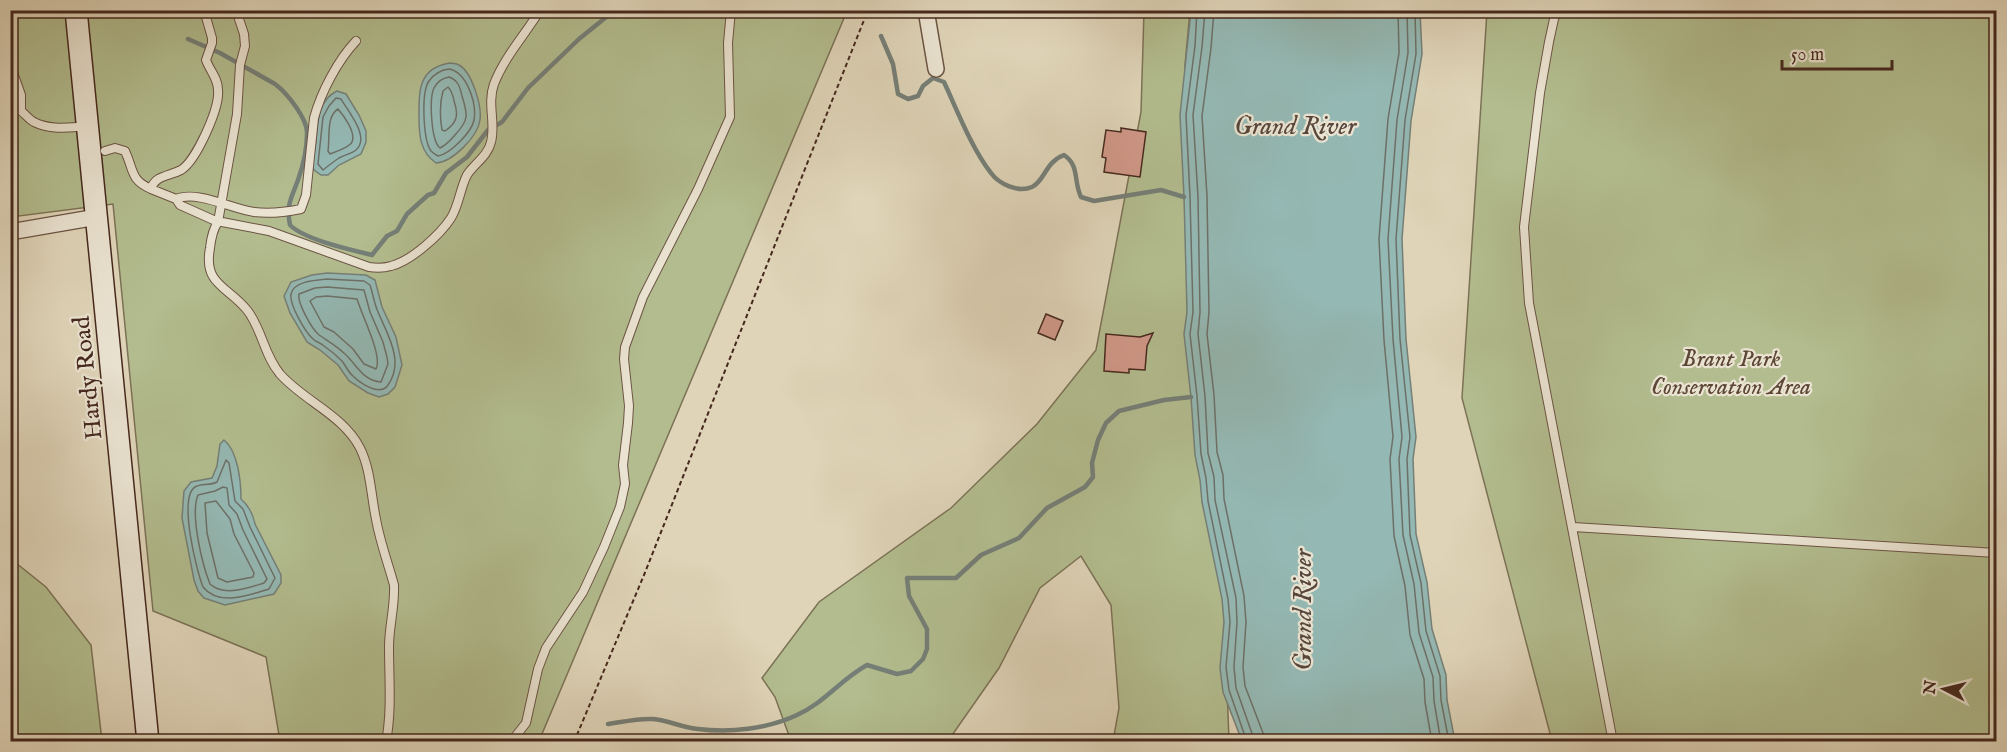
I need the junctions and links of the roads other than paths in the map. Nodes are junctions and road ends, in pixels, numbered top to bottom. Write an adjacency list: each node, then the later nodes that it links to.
1 (76, 10): 18 (main road, Hardy Road)
2 (204, 10): 15 (lane)
3 (236, 10): 17 (lane)
4 (540, 10): 19 (lane)
5 (730, 10): 25 (lane)
6 (926, 10): 10 (street)
7 (1558, 10): 21 (lane)
8 (356, 41): 17 (lane)
9 (10, 64): 12 (lane)
10 (936, 69)
11 (10, 107): 12 (lane)
12 (21, 109): 13 (lane)
13 (78, 127)
14 (105, 151): 15 (lane)
15 (151, 189): 16 (lane)
16 (176, 199): 17 (lane); 19 (lane)
17 (220, 203): 19 (lane)
18 (97, 217): 20 (street); 23 (main road, Hardy Road)
19 (218, 222): 24 (lane)
20 (10, 232)
21 (1573, 527): 22 (lane); 26 (lane)
22 (1996, 554)
23 (148, 741)
24 (387, 741)
25 (511, 741)
26 (1613, 741)

